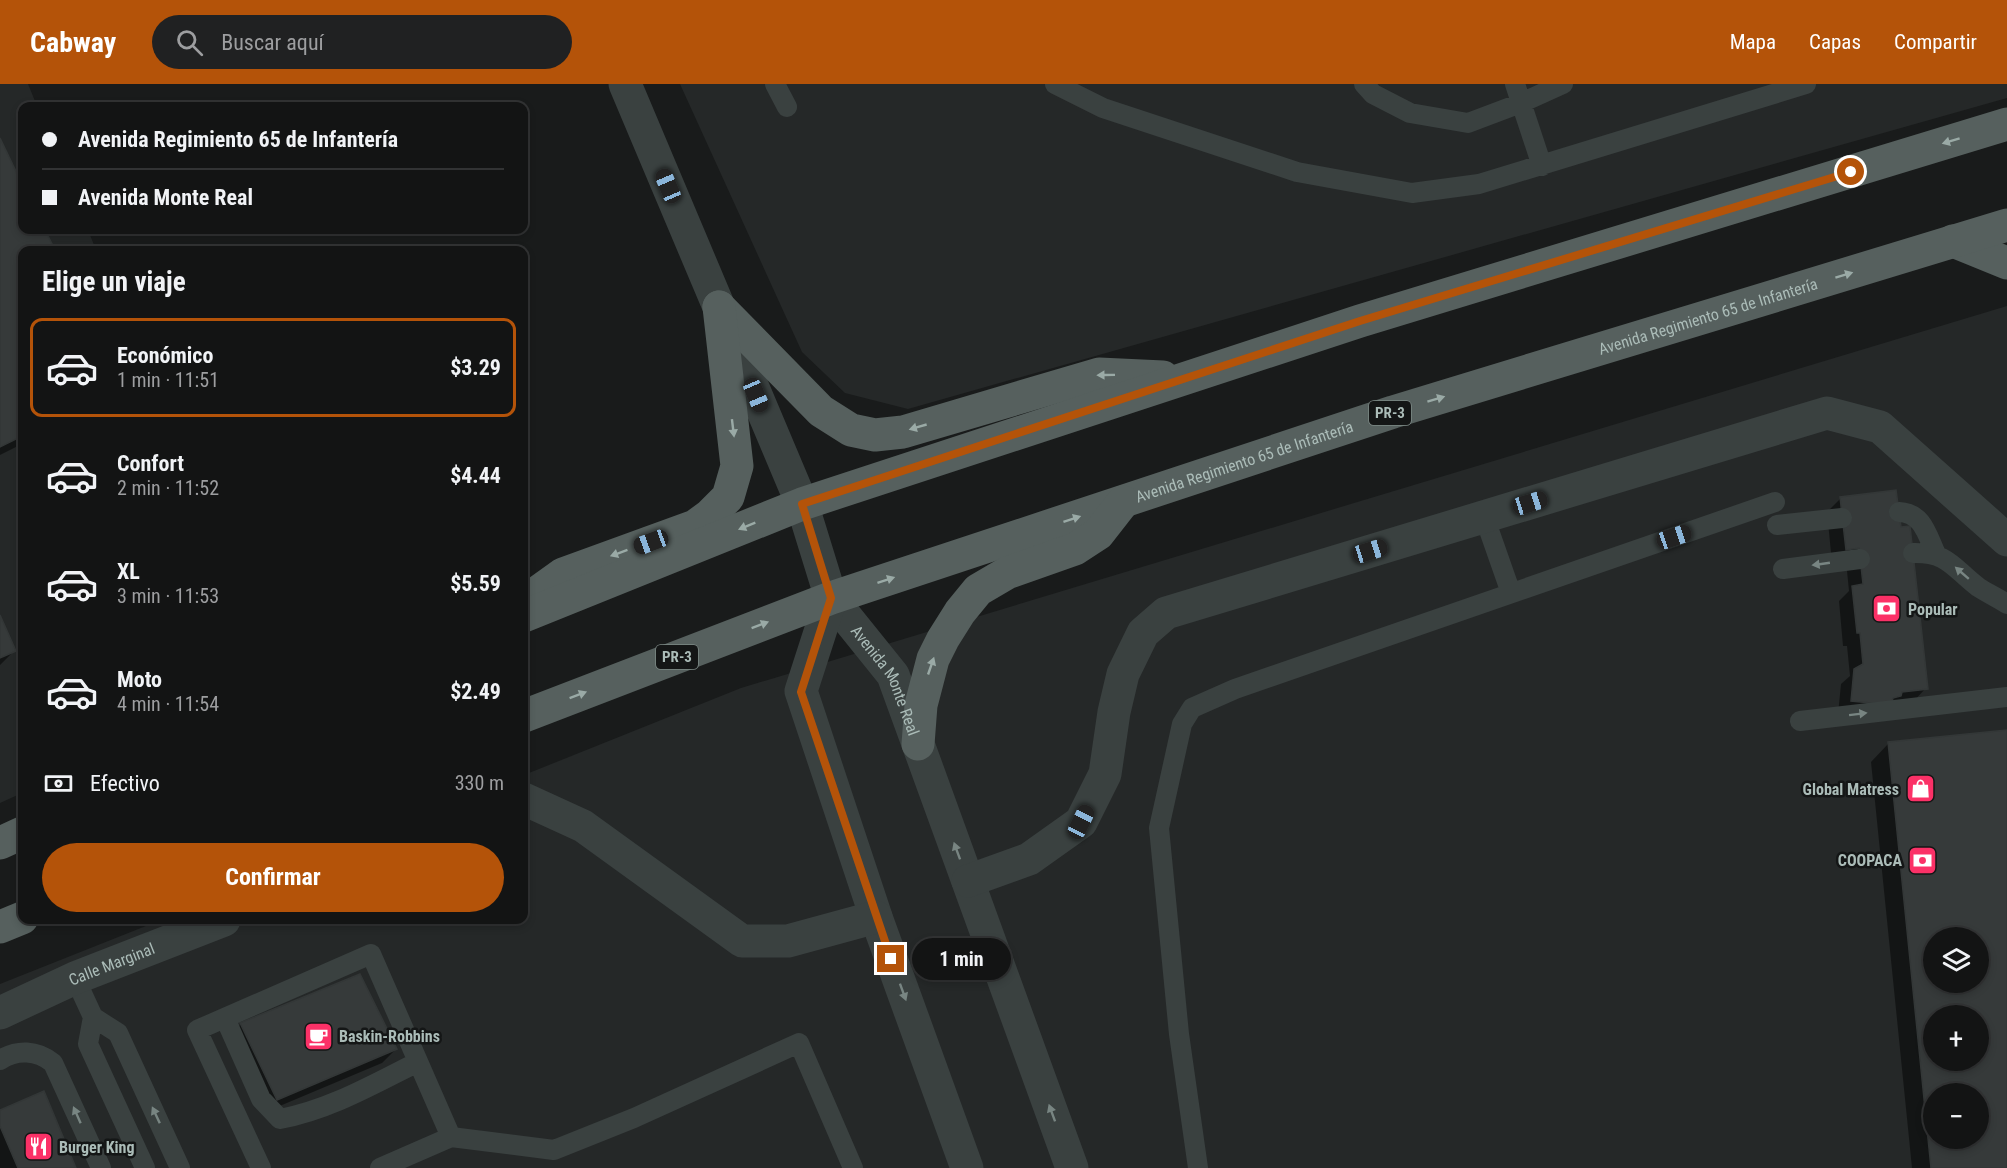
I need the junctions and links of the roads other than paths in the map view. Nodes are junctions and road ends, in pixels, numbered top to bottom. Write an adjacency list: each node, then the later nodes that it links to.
1 (625, 84): 14 (street)
2 (775, 84): 8 (lane)
3 (1055, 84): 10 (lane)
4 (1364, 84): 7 (lane)
5 (1563, 84): 7 (lane)
6 (1806, 84): 10 (lane)
7 (1518, 93): 10 (lane)
8 (787, 106)
9 (2007, 124): 15 (main road, one-way to 15)
10 (1542, 166)
11 (2007, 225): 12 (main road, Avenida Regimiento 65 de Infantería / PR-3)
12 (1953, 241): 13 (main road); 16 (main road, Avenida Regimiento 65 de Infantería / PR-3, one-way to 12)
13 (2007, 263)
14 (719, 307): 15 (main road, one-way to 14); 18 (street); 30 (main road, one-way to 30)
15 (1185, 378): 18 (main road)
16 (1123, 502): 29 (main road, Avenida Regimiento 65 de Infantería / PR-3, one-way to 16); 36 (main road, one-way to 16)
17 (1775, 502): 28 (lane)
18 (802, 504): 29 (street); 32 (main road, one-way to 32)
19 (1899, 512): 25 (lane)
20 (1484, 516): 23 (street); 28 (lane); 40 (street)
21 (1842, 518): 22 (lane)
22 (1777, 525)
23 (2007, 540)
24 (1913, 553): 25 (lane)
25 (1936, 554): 31 (lane, one-way to 25)
26 (1860, 559): 27 (lane, one-way to 27)
27 (1783, 569)
28 (1511, 593): 60 (lane)
29 (831, 598): 34 (main road, Avenida Regimiento 65 de Infantería / PR-3, one-way to 29); 36 (street, Avenida Monte Real); 41 (street, Avenida Monte Real)
30 (528, 599)
31 (2007, 604)
32 (528, 614)
33 (2007, 697): 35 (lane, one-way to 33)
34 (528, 714)
35 (1800, 721)
36 (918, 744): 40 (street, Avenida Monte Real, one-way to 36)
37 (528, 801): 41 (street)
38 (18, 835): 39 (main road)
39 (0, 843)
40 (968, 881): 59 (street, Avenida Monte Real, one-way to 40)
41 (876, 917): 58 (street, Avenida Monte Real, one-way to 58)
42 (18, 920): 44 (main road)
43 (214, 924): 45 (street, Calle Marginal)
44 (0, 927)
45 (75, 978): 46 (street, Calle Marginal); 47 (lane)
46 (0, 1013)
47 (93, 1017): 53 (lane); 54 (lane, one-way to 47)
48 (225, 1018): 50 (lane); 50 (lane); 55 (lane)
49 (0, 1060): 52 (lane, one-way to 49)
50 (418, 1062): 51 (lane)
51 (451, 1137): 56 (lane); 57 (lane)
52 (101, 1168)
53 (145, 1168)
54 (180, 1168)
55 (261, 1168)
56 (380, 1168)
57 (853, 1168)
58 (967, 1168)
59 (1072, 1168)
60 (1198, 1168)

